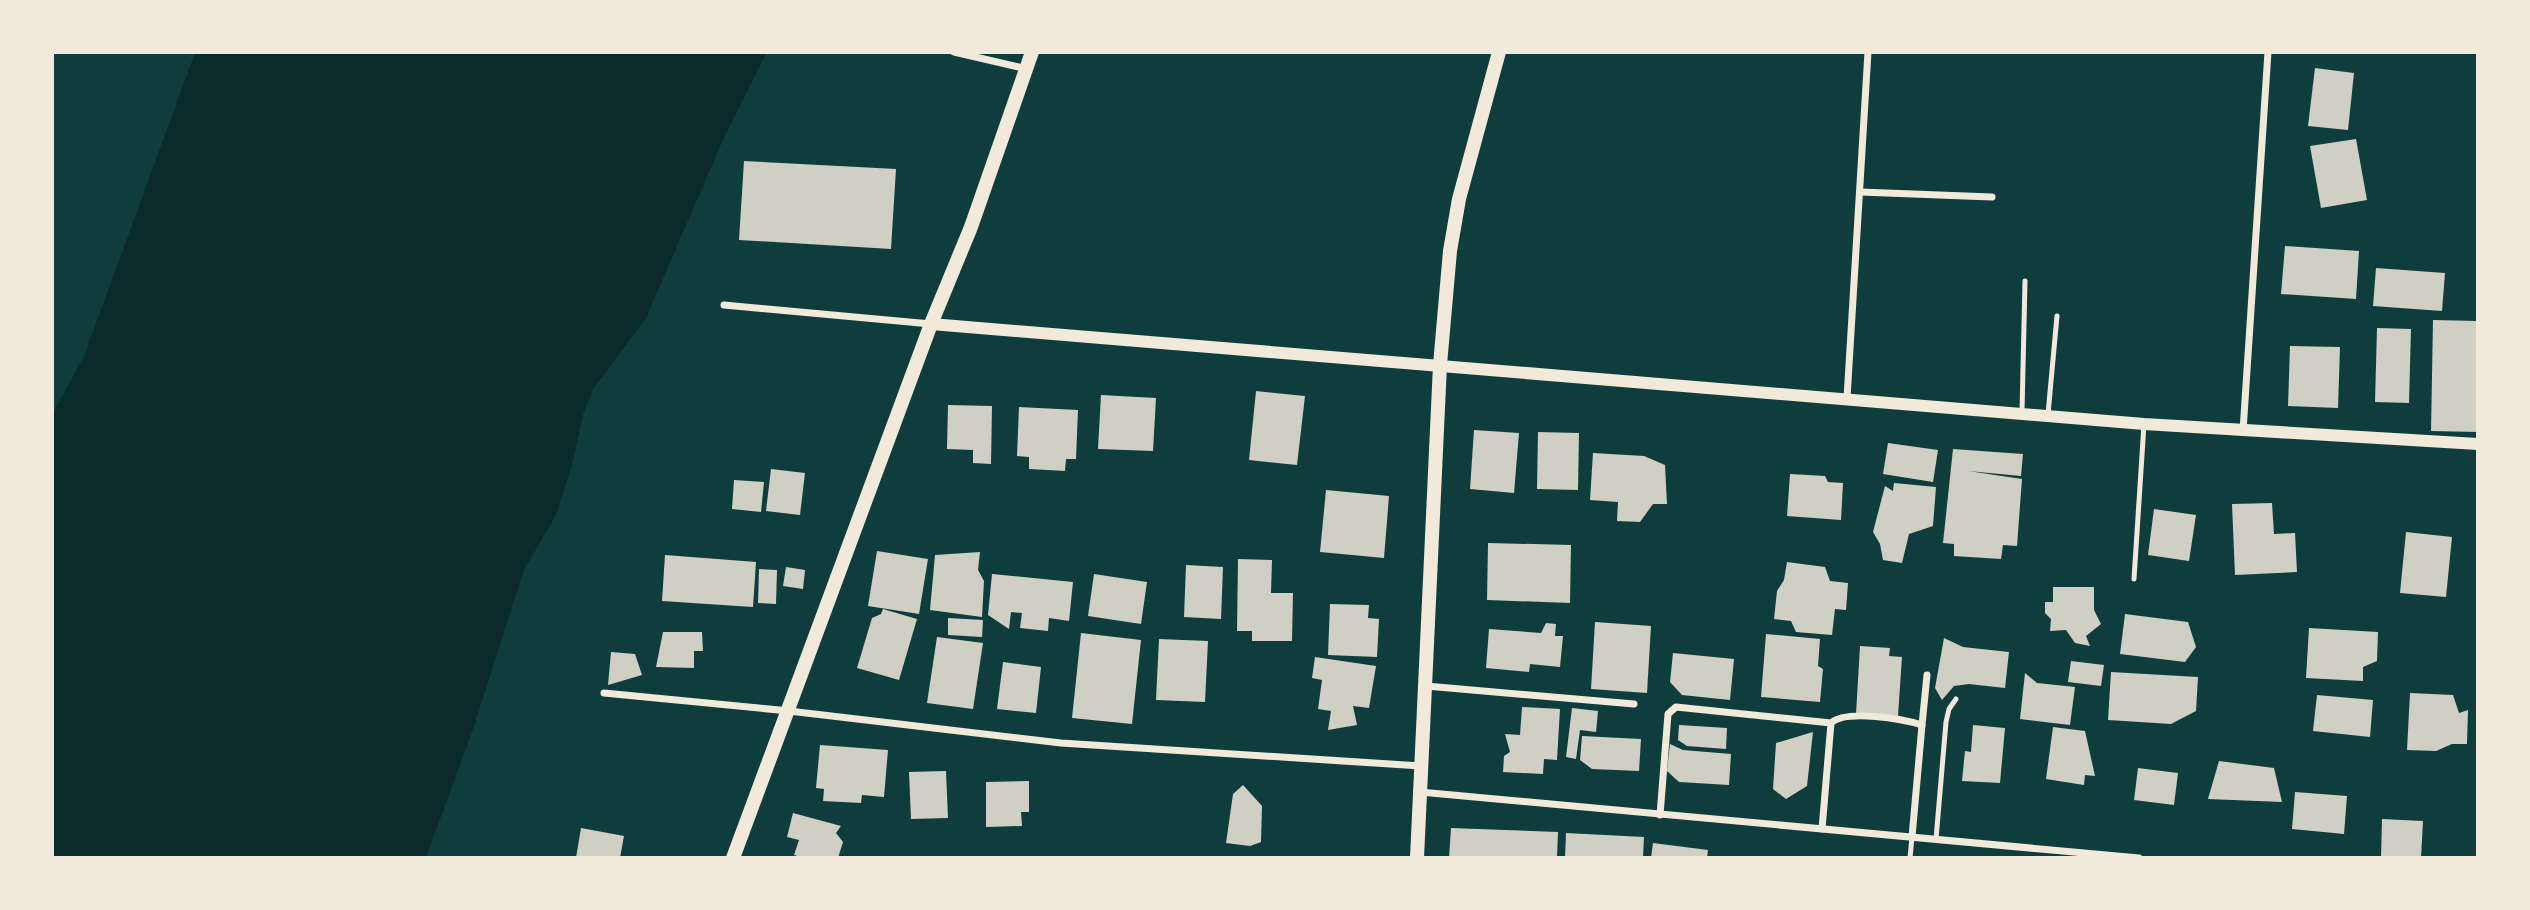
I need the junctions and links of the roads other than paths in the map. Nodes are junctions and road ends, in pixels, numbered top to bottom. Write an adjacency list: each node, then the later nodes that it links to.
1 (954, 52): 6 (street)
2 (1032, 52): 6 (main road)
3 (1499, 52): 13 (main road)
4 (1868, 52): 7 (street)
5 (2268, 52): 18 (street)
6 (1027, 69): 12 (main road)
7 (1860, 192): 8 (street); 14 (street)
8 (1992, 197)
9 (2025, 281): 15 (lane)
10 (724, 305): 12 (street)
11 (2057, 316): 16 (lane)
12 (931, 324): 13 (street); 26 (main road)
13 (1440, 365): 14 (street); 22 (main road)
14 (1847, 398): 15 (street)
15 (2022, 412): 16 (street)
16 (2048, 414): 17 (street)
17 (2144, 424): 18 (street); 20 (lane)
18 (2243, 431): 19 (street)
19 (2477, 444)
20 (2134, 579)
21 (1927, 675): 28 (street)
22 (1426, 686): 25 (street); 29 (main road)
23 (604, 693): 26 (street)
24 (1956, 699): 34 (lane)
25 (1634, 704)
26 (789, 711): 29 (street); 35 (main road)
27 (1831, 723): 28 (street); 31 (street); 32 (street)
28 (1922, 725): 33 (street)
29 (1421, 766): 30 (main road)
30 (1419, 792): 31 (street); 36 (main road)
31 (1660, 815): 32 (street)
32 (1822, 829): 33 (street)
33 (1912, 837): 34 (street); 37 (lane)
34 (1936, 839): 38 (street)
35 (733, 858)
36 (1416, 858)
37 (1910, 858)
38 (2139, 858)

